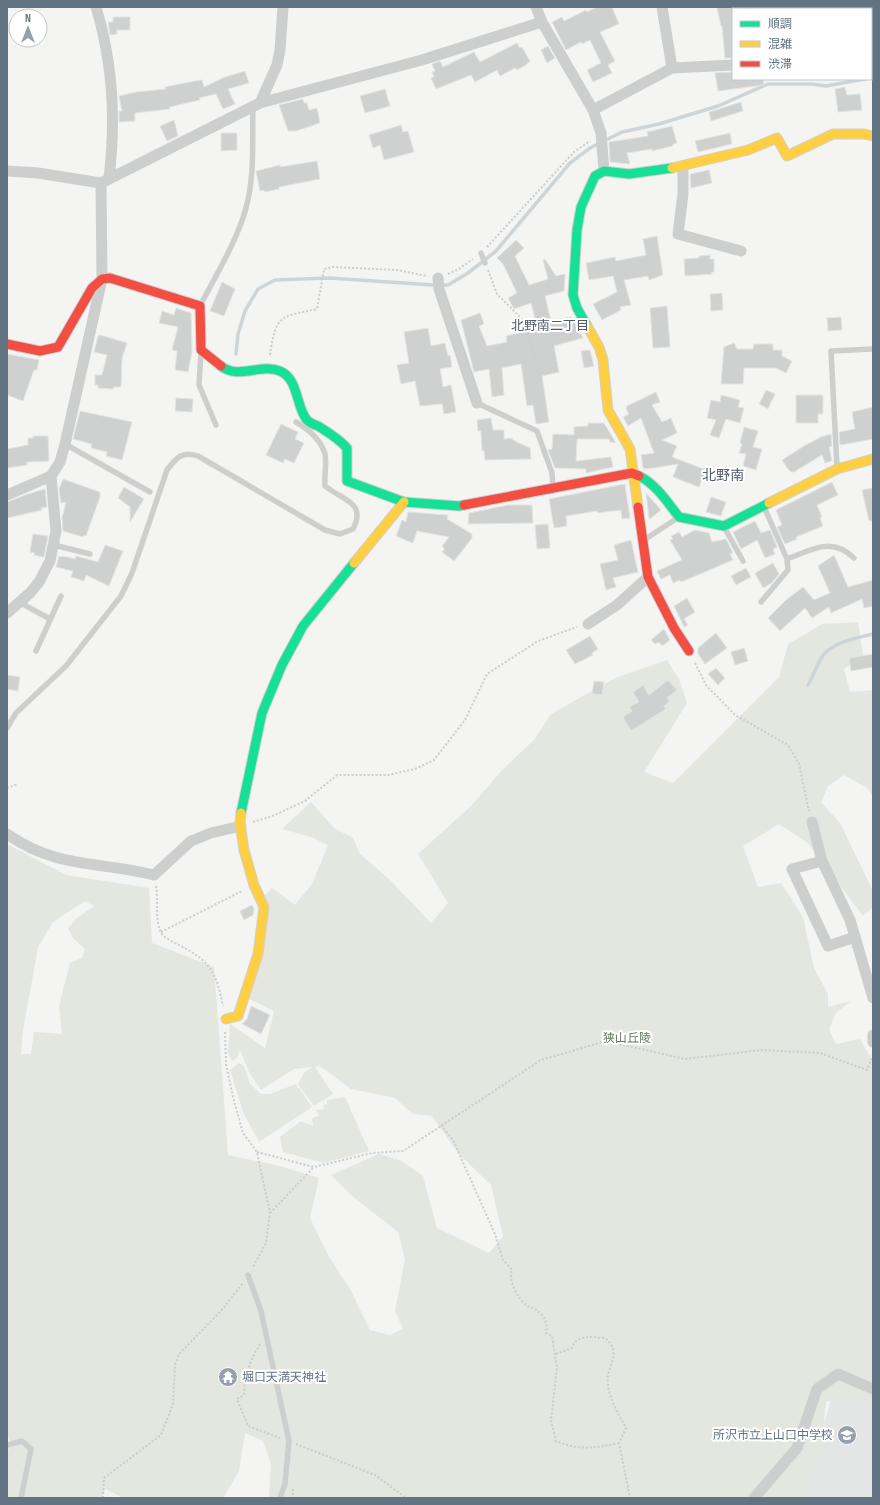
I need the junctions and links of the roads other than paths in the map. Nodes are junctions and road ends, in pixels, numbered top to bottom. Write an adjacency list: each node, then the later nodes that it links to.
1 (96, 7): 14 (street)
2 (282, 7): 8 (street)
3 (536, 7): 5 (street)
4 (662, 7): 7 (street)
5 (542, 22): 8 (street); 9 (street)
6 (732, 65): 7 (street)
7 (672, 68): 9 (street)
8 (257, 105): 14 (street); 20 (lane)
9 (594, 110): 13 (street)
10 (873, 136): 11 (street)
11 (683, 166): 13 (street); 15 (street)
12 (7, 171): 14 (street)
13 (604, 171): 30 (street)
14 (105, 181): 18 (street)
15 (741, 251)
16 (481, 253): 17 (lane)
17 (485, 263)
18 (102, 278): 20 (street); 21 (street); 27 (street)
19 (439, 283): 24 (street)
20 (200, 306): 23 (street)
21 (7, 344)
22 (873, 349): 29 (lane)
23 (201, 350): 26 (lane); 35 (street)
24 (477, 403): 32 (lane)
25 (296, 422): 54 (lane)
26 (216, 425)
27 (65, 444): 31 (street); 33 (lane)
28 (873, 459): 29 (street)
29 (837, 469): 36 (street)
30 (632, 473): 32 (street); 37 (street); 39 (street)
31 (52, 476): 34 (street); 40 (street)
32 (553, 489): 35 (street)
33 (150, 492)
34 (7, 495)
35 (404, 502): 56 (street)
36 (763, 506): 38 (street); 43 (lane)
37 (679, 517): 38 (street); 39 (lane)
38 (724, 526): 44 (lane)
39 (643, 540): 45 (street)
40 (54, 544): 41 (lane); 47 (street)
41 (90, 554)
42 (854, 558): 43 (lane)
43 (787, 559): 48 (lane)
44 (743, 561)
45 (648, 577): 51 (street); 53 (street)
46 (61, 596): 50 (lane)
47 (20, 602): 49 (street); 50 (lane)
48 (761, 602)
49 (7, 613)
50 (50, 619): 52 (lane)
51 (588, 624)
52 (36, 651)
53 (689, 651)
54 (7, 728)
55 (812, 822): 58 (street)
56 (241, 826): 57 (street); 61 (street)
57 (7, 834)
58 (822, 861): 59 (street); 59 (street)
59 (855, 937): 60 (street)
60 (873, 998)
61 (226, 1019)
62 (873, 1035): 63 (street)
63 (873, 1042)
64 (248, 1275): 68 (lane)
65 (873, 1389): 69 (street)
66 (7, 1445): 67 (lane)
67 (22, 1498)
68 (280, 1498)
69 (754, 1498)

